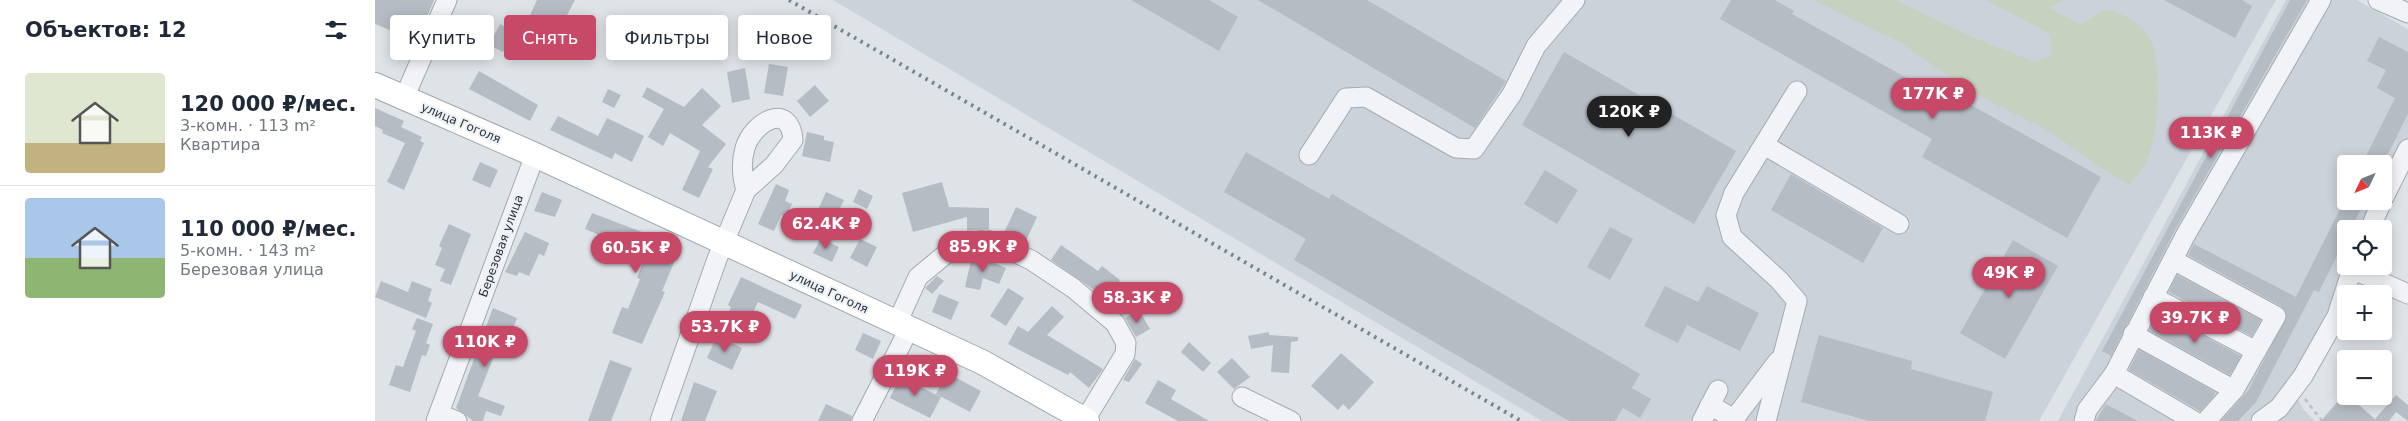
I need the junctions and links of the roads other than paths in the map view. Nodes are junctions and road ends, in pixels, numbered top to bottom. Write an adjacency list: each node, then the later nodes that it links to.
1 (447, 0): 8 (street)
2 (1575, 0): 11 (street)
3 (2321, 0): 17 (street)
4 (2378, 0): 5 (street)
5 (2408, 13)
6 (375, 85): 8 (main road, улица Гоголя)
7 (1797, 91): 9 (street)
8 (404, 98): 12 (main road, улица Гоголя)
9 (1764, 145): 15 (street); 25 (street)
10 (2408, 149): 13 (street)
11 (1309, 154)
12 (535, 155): 16 (main road, улица Гоголя); 30 (street, Березовая улица)
13 (2393, 180)
14 (746, 190): 16 (street)
15 (1899, 224)
16 (723, 243): 22 (main road, улица Гоголя); 33 (street)
17 (2173, 260): 21 (street); 24 (street)
18 (2351, 275): 40 (street)
19 (2368, 275): 20 (street)
20 (2408, 294)
21 (2153, 297): 23 (street); 24 (street)
22 (903, 326): 34 (street); 35 (main road, улица Гоголя); 35 (street)
23 (2133, 334): 26 (street); 27 (street)
24 (2256, 351): 27 (street)
25 (1783, 354): 29 (street); 37 (street)
26 (2114, 374): 31 (street); 38 (street)
27 (2234, 390): 39 (street)
28 (1242, 397): 36 (street)
29 (1710, 405)
30 (437, 417): 32 (street)
31 (2187, 419)
32 (457, 421)
33 (660, 421)
34 (862, 421)
35 (1086, 421)
36 (1289, 421)
37 (1767, 421)
38 (2084, 421)
39 (2205, 421)
40 (2261, 421)

